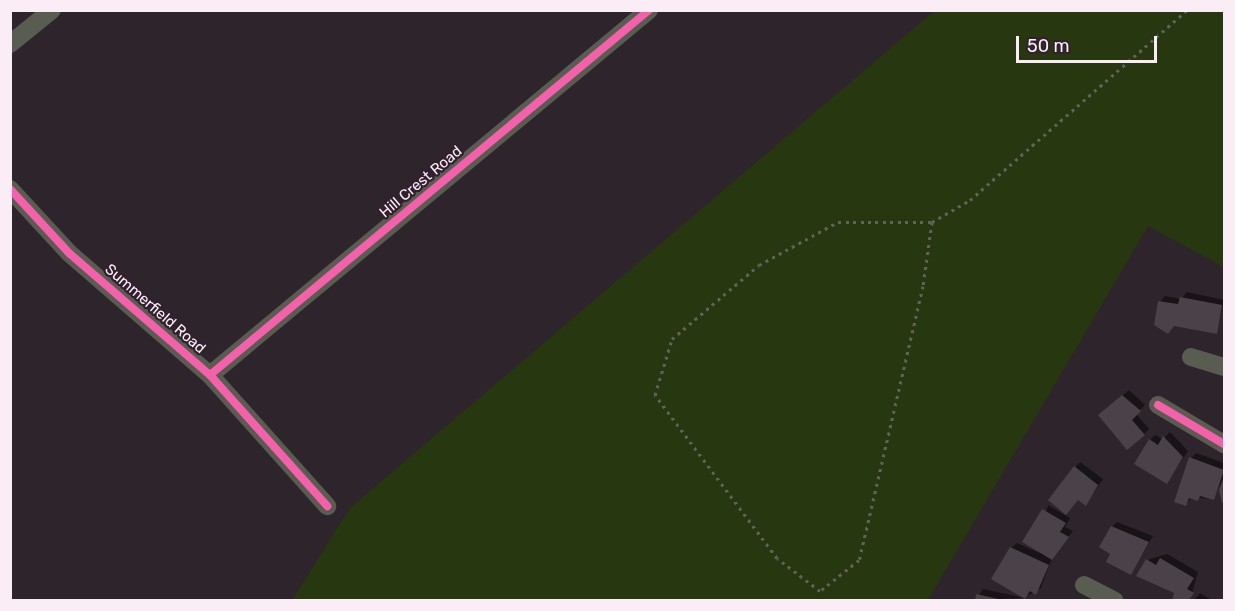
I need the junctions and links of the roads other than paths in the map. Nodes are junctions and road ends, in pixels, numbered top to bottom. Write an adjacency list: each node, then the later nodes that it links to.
1 (52, 10): 3 (street)
2 (649, 10): 7 (street, Hill Crest Road)
3 (10, 44)
4 (10, 189): 7 (street, Summerfield Road)
5 (1191, 357): 6 (street)
6 (1224, 367)
7 (210, 375): 10 (street, Summerfield Road)
8 (1158, 405): 9 (street)
9 (1224, 444)
10 (327, 506)
11 (1084, 585): 12 (street)
12 (1114, 600)

